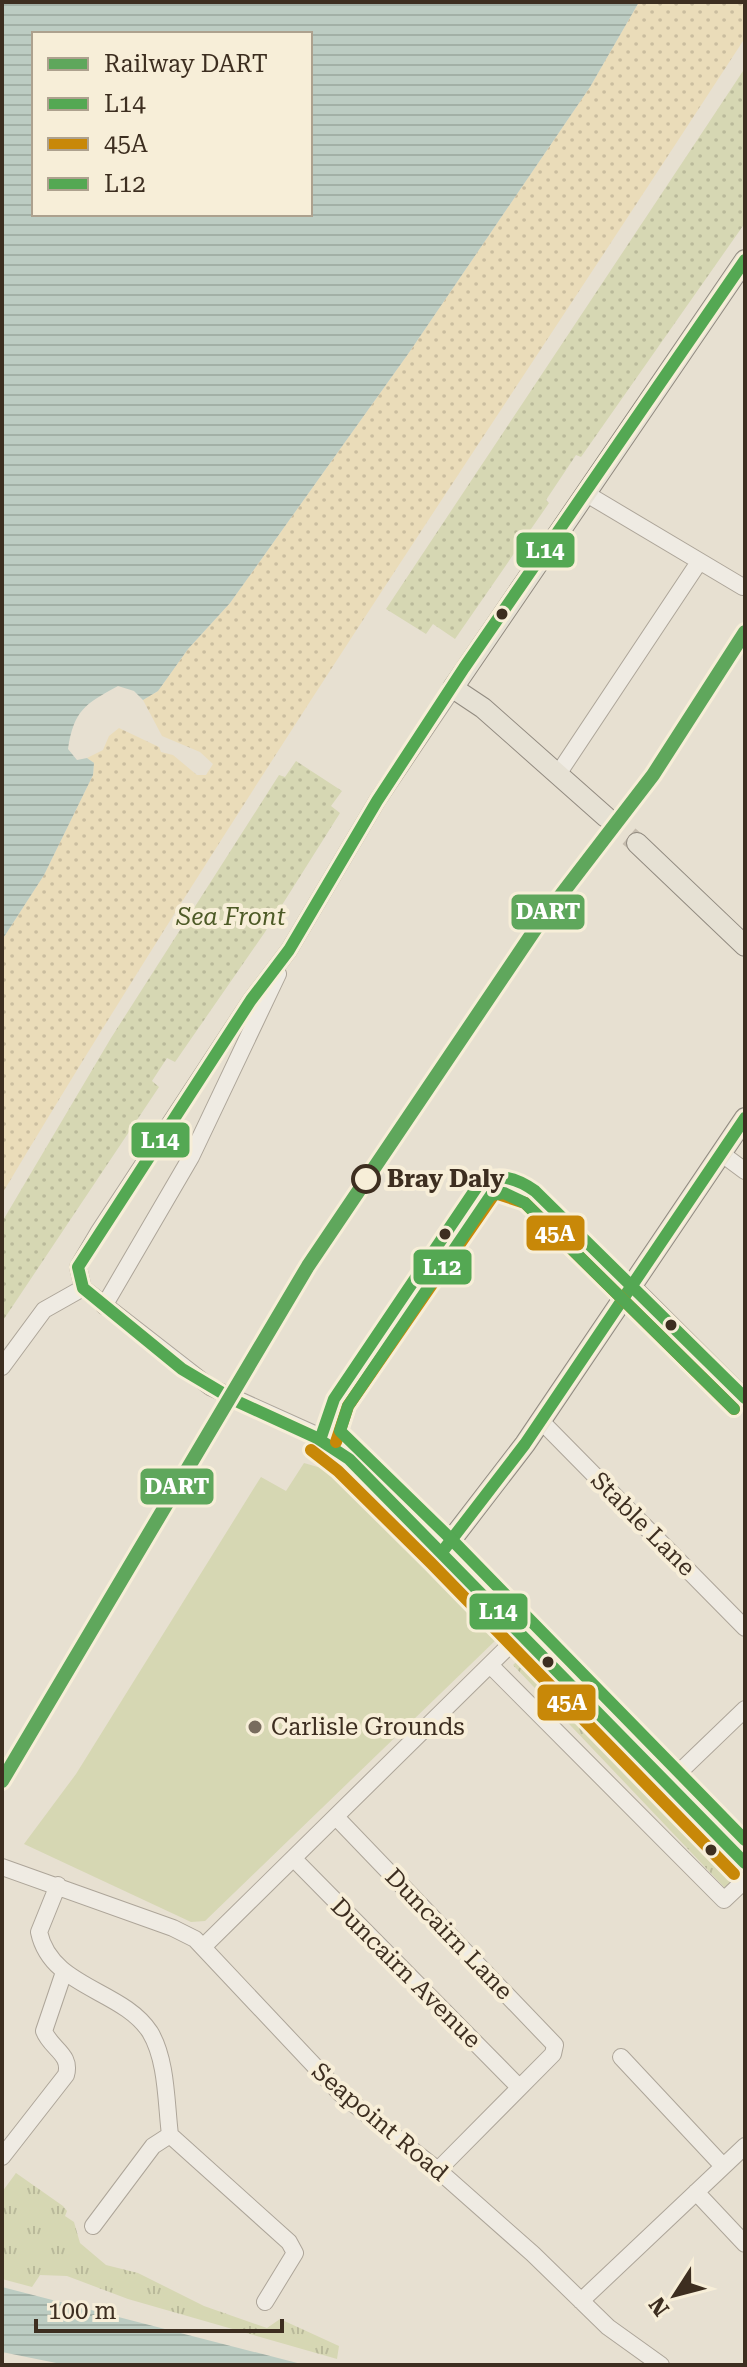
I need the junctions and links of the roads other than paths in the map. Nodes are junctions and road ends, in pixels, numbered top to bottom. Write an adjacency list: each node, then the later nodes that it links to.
1 (745, 260): 2 (main road)
2 (585, 493): 3 (street); 5 (main road)
3 (699, 562): 4 (street); 6 (street)
4 (743, 587)
5 (453, 688): 6 (main road); 10 (street)
6 (558, 774): 7 (main road)
7 (606, 817)
8 (637, 843): 9 (main road)
9 (745, 946)
10 (289, 950): 11 (street); 12 (street)
11 (211, 1062): 12 (street); 17 (street)
12 (234, 1069): 18 (street)
13 (745, 1118): 14 (main road)
14 (722, 1154): 15 (street); 16 (main road)
15 (745, 1171)
16 (633, 1286): 20 (street); 21 (main road)
17 (83, 1288): 18 (street); 19 (street)
18 (104, 1306): 22 (street)
19 (2, 1367)
20 (745, 1398)
21 (541, 1421): 22 (main road); 23 (street, Stable Lane)
22 (442, 1552): 24 (main road)
23 (745, 1628)
24 (521, 1634): 25 (street); 27 (main road)
25 (490, 1665): 28 (street); 32 (street)
26 (745, 1709): 27 (street)
27 (667, 1784): 30 (main road)
28 (336, 1817): 29 (street); 37 (street, Duncairn Lane)
29 (294, 1859): 34 (street); 37 (street, Duncairn Avenue)
30 (745, 1863)
31 (2, 1867): 33 (street, Seapoint Road)
32 (745, 1880)
33 (58, 1885): 34 (street, Seapoint Road); 35 (street)
34 (204, 1946): 42 (street, Seapoint Road)
35 (64, 1972): 38 (street); 40 (street)
36 (621, 2057): 41 (street)
37 (519, 2087): 42 (street)
38 (170, 2135): 44 (street); 47 (street)
39 (745, 2146): 41 (street)
40 (2, 2157)
41 (723, 2166): 43 (street)
42 (438, 2170): 46 (street, Seapoint Road)
43 (696, 2192): 45 (street); 46 (street)
44 (93, 2226)
45 (745, 2244)
46 (581, 2301): 48 (street, Seapoint Road)
47 (265, 2302)
48 (661, 2365)

